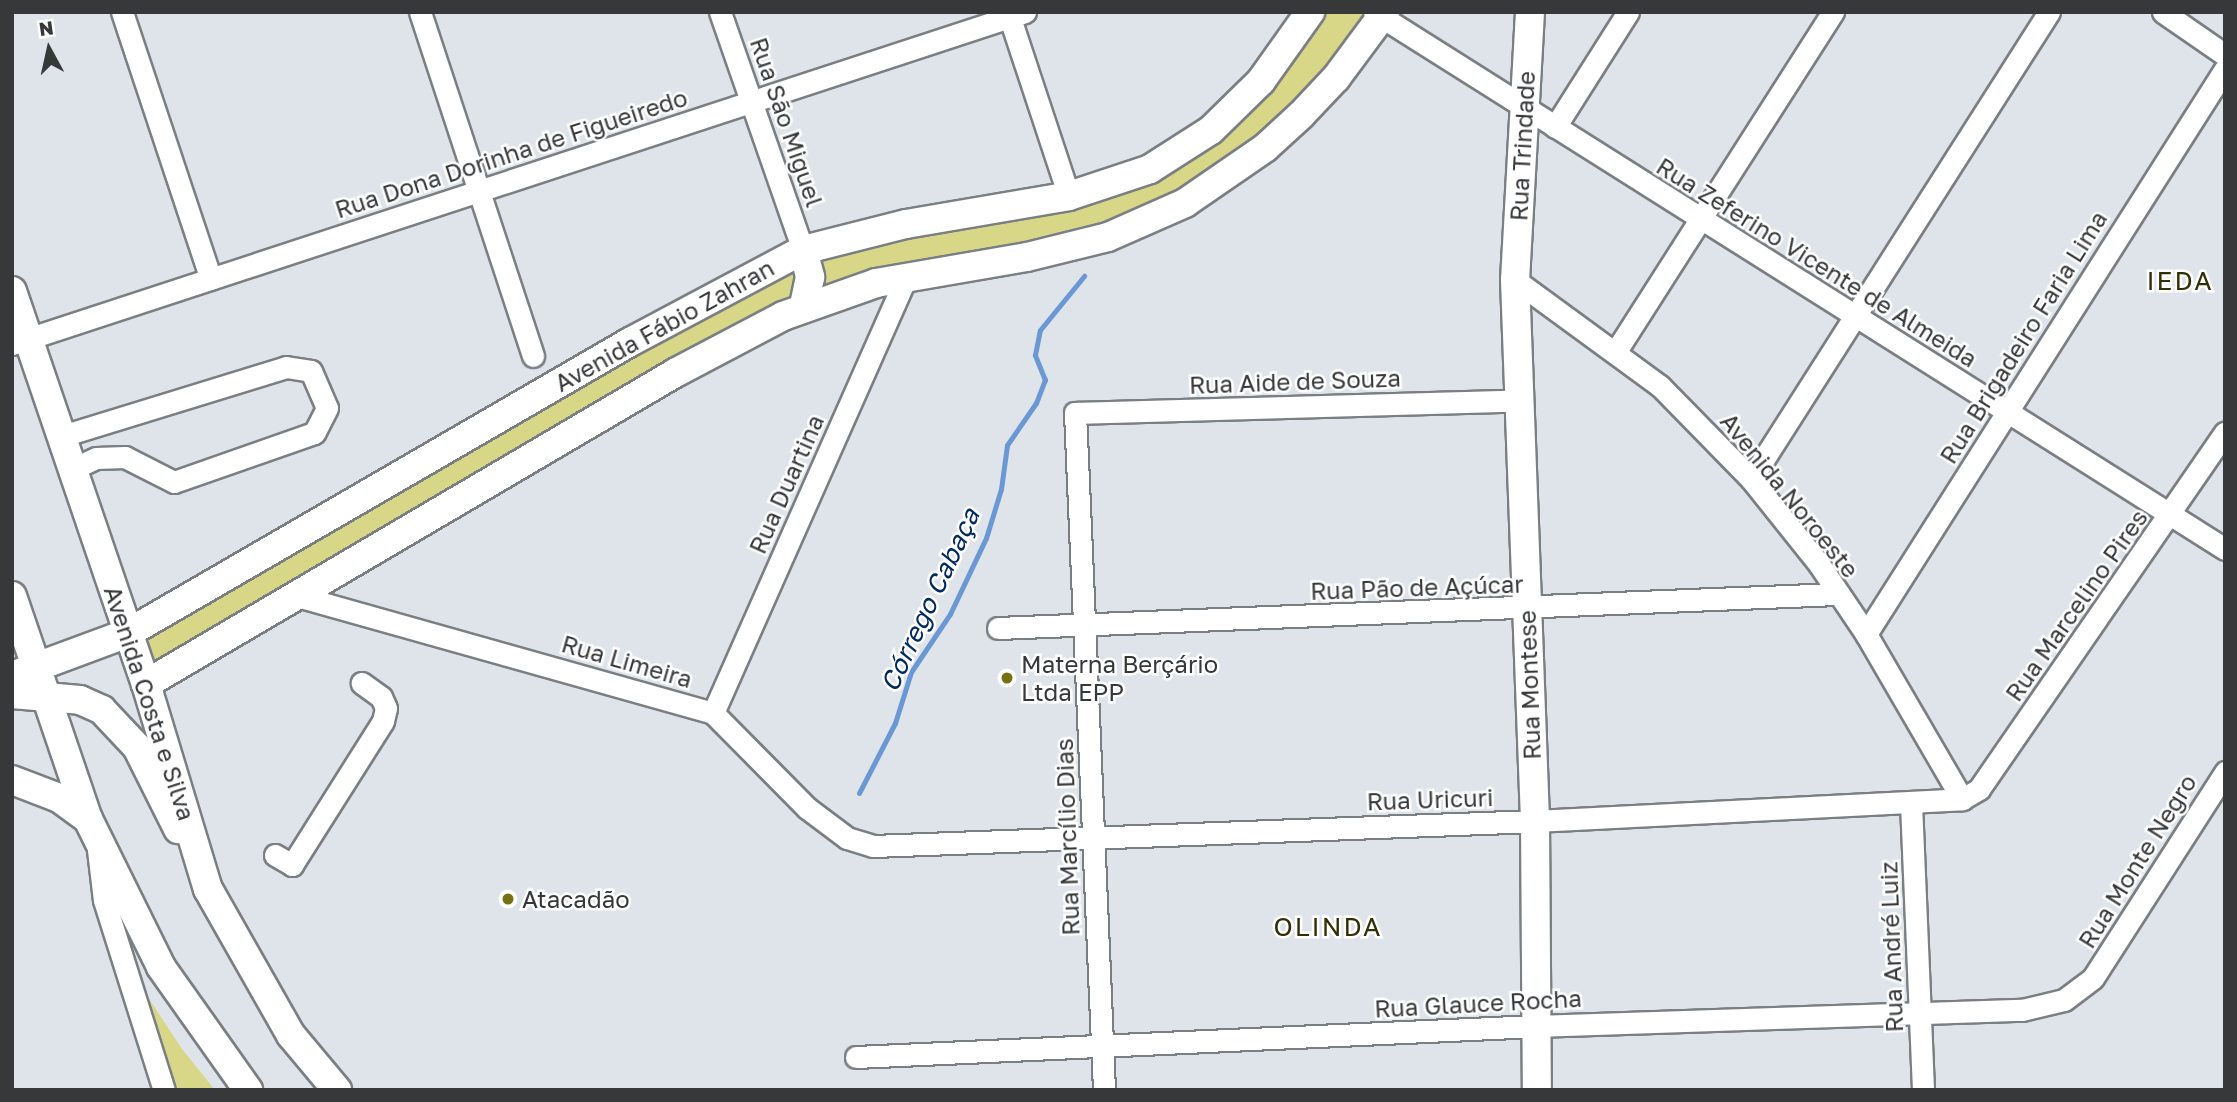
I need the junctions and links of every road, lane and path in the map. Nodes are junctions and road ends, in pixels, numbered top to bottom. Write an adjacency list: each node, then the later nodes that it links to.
1 (122, 12): 22 (street)
2 (420, 12): 17 (street)
3 (720, 12): 14 (street, Rua São Miguel)
4 (1310, 12): 18 (main road, Avenida Fábio Zahran)
5 (1530, 12): 15 (main road, Rua Trindade)
6 (1628, 12): 16 (street)
7 (1833, 12): 19 (street)
8 (2049, 12): 26 (street)
9 (2163, 12): 12 (street)
10 (1014, 14): 14 (street, Rua Dona Dorinha de Figueiredo); 18 (street)
11 (1380, 14): 15 (street, Rua Zeferino Vicente de Almeida); 21 (main road, Avenida Fábio Zahran)
12 (2225, 55)
13 (2225, 69): 31 (street, Rua Brigadeiro Faria Lima)
14 (753, 102): 17 (street, Rua Dona Dorinha de Figueiredo); 20 (street, Rua São Miguel)
15 (1524, 108): 16 (street, Rua Zeferino Vicente de Almeida); 23 (main road, Rua Trindade)
16 (1555, 127): 19 (street, Rua Zeferino Vicente de Almeida)
17 (482, 190): 22 (street, Rua Dona Dorinha de Figueiredo); 29 (street)
18 (1069, 196): 20 (main road, Avenida Fábio Zahran)
19 (1700, 219): 26 (street, Rua Zeferino Vicente de Almeida); 28 (street)
20 (803, 250): 25 (main road); 45 (main road, Avenida Fábio Zahran)
21 (906, 277): 25 (main road, Avenida Fábio Zahran); 51 (street, Rua Duartina)
22 (211, 279): 27 (street, Rua Dona Dorinha de Figueiredo)
23 (1515, 280): 28 (street, Avenida Noroeste); 30 (main road, Rua Montese)
24 (12, 291): 27 (main road, Avenida Costa e Silva)
25 (804, 306): 41 (main road, Avenida Fábio Zahran)
26 (1854, 317): 31 (street, Rua Zeferino Vicente de Almeida); 36 (street)
27 (20, 341): 34 (main road, Avenida Costa e Silva)
28 (1616, 351): 36 (street, Avenida Noroeste)
29 (533, 356)
30 (1517, 401): 32 (street, Rua Aide de Souza); 42 (main road, Rua Montese)
31 (2007, 412): 37 (street, Rua Zeferino Vicente de Almeida); 46 (street, Rua Brigadeiro Faria Lima)
32 (1075, 413): 43 (street, Rua Marcílio Dias)
33 (2225, 433): 37 (street, Rua Marcelino Pires)
34 (62, 436): 35 (main road, Avenida Costa e Silva); 35 (street)
35 (72, 469): 45 (main road, Avenida Costa e Silva)
36 (1751, 479): 39 (street, Avenida Noroeste)
37 (2171, 515): 38 (street, Rua Zeferino Vicente de Almeida); 54 (street, Rua Marcelino Pires)
38 (2225, 549)
39 (1838, 594): 42 (street, Rua Pão de Açúcar); 46 (street, Avenida Noroeste)
40 (12, 596): 47 (main road)
41 (297, 596): 49 (main road, Avenida Fábio Zahran); 51 (street, Rua Limeira)
42 (1526, 609): 43 (street, Rua Pão de Açúcar); 56 (main road, Rua Montese)
43 (1084, 626): 44 (street, Rua Pão de Açúcar); 58 (street, Rua Marcílio Dias)
44 (998, 628)
45 (128, 633): 47 (main road, Avenida Fábio Zahran); 49 (main road, Avenida Costa e Silva)
46 (1866, 634): 54 (street, Avenida Noroeste)
47 (31, 681): 50 (main road); 57 (main road); 61 (main road)
48 (362, 683): 60 (street)
49 (146, 684): 61 (main road, Avenida Costa e Silva)
50 (12, 694)
51 (713, 713): 59 (street, Rua Limeira)
52 (2225, 772): 62 (street, Rua Monte Negro)
53 (12, 780): 57 (main road)
54 (1962, 799): 55 (street, Rua Uricuri)
55 (1911, 803): 56 (street, Rua Uricuri); 63 (street, Rua André Luiz)
56 (1535, 821): 58 (street, Rua Uricuri); 64 (main road, Rua Montese)
57 (92, 826): 68 (street); 69 (main road)
58 (1093, 839): 59 (street, Rua Uricuri); 65 (street, Rua Marcílio Dias)
59 (900, 848)
60 (284, 860)
61 (202, 874): 67 (main road, Avenida Costa e Silva)
62 (2093, 978): 63 (street, Rua Glauce Rocha)
63 (1920, 1014): 64 (street, Rua Glauce Rocha); 72 (street, Rua André Luiz)
64 (1535, 1026): 65 (street, Rua Glauce Rocha); 71 (main road, Rua Montese)
65 (1102, 1047): 66 (street, Rua Glauce Rocha); 70 (street, Rua Marcílio Dias)
66 (856, 1057)
67 (332, 1086)
68 (164, 1090)
69 (248, 1090)
70 (1104, 1090)
71 (1537, 1090)
72 (1923, 1090)

